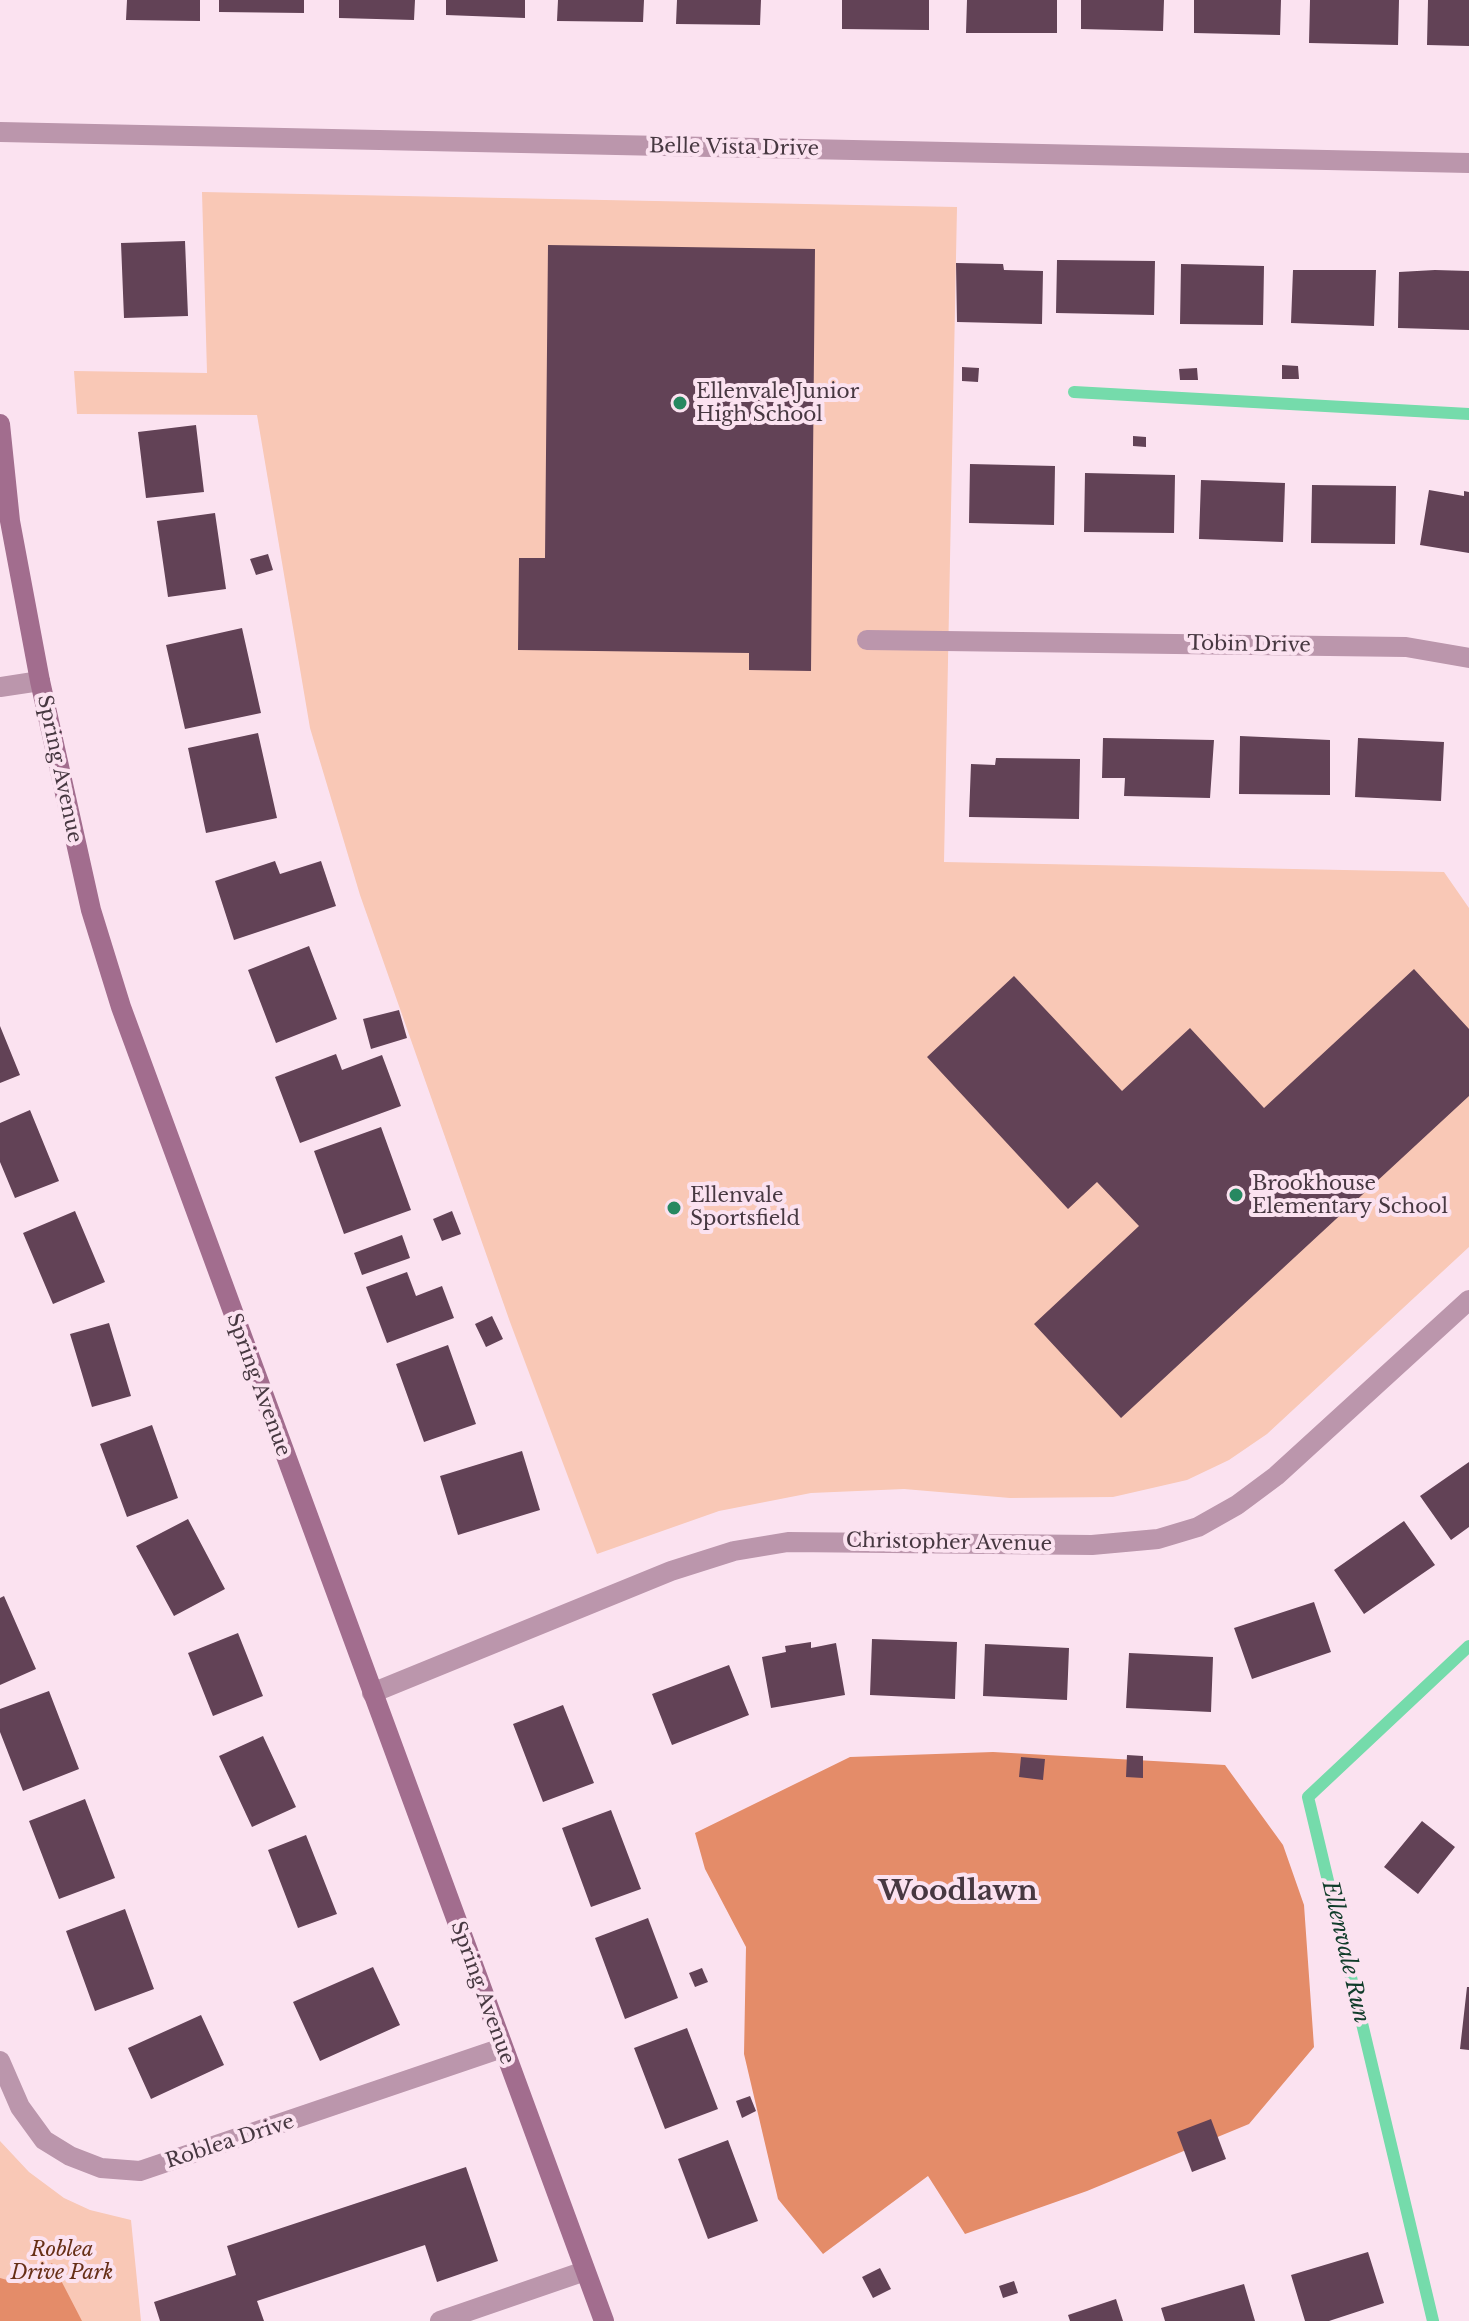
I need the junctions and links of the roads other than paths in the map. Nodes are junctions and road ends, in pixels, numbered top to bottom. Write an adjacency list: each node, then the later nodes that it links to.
1 (0, 132): 2 (street, Belle Vista Drive)
2 (1469, 163)
3 (0, 424): 6 (street, Spring Avenue)
4 (867, 640): 5 (street, Tobin Drive)
5 (1469, 658)
6 (40, 681): 7 (street); 9 (street, Spring Avenue)
7 (0, 687)
8 (1469, 1300): 9 (street, Christopher Avenue)
9 (372, 1693): 10 (street, Spring Avenue)
10 (502, 2048): 11 (street, Roblea Drive); 12 (street, Spring Avenue)
11 (0, 2061)
12 (585, 2271): 13 (street); 14 (street, Spring Avenue)
13 (440, 2321)
14 (604, 2321)

